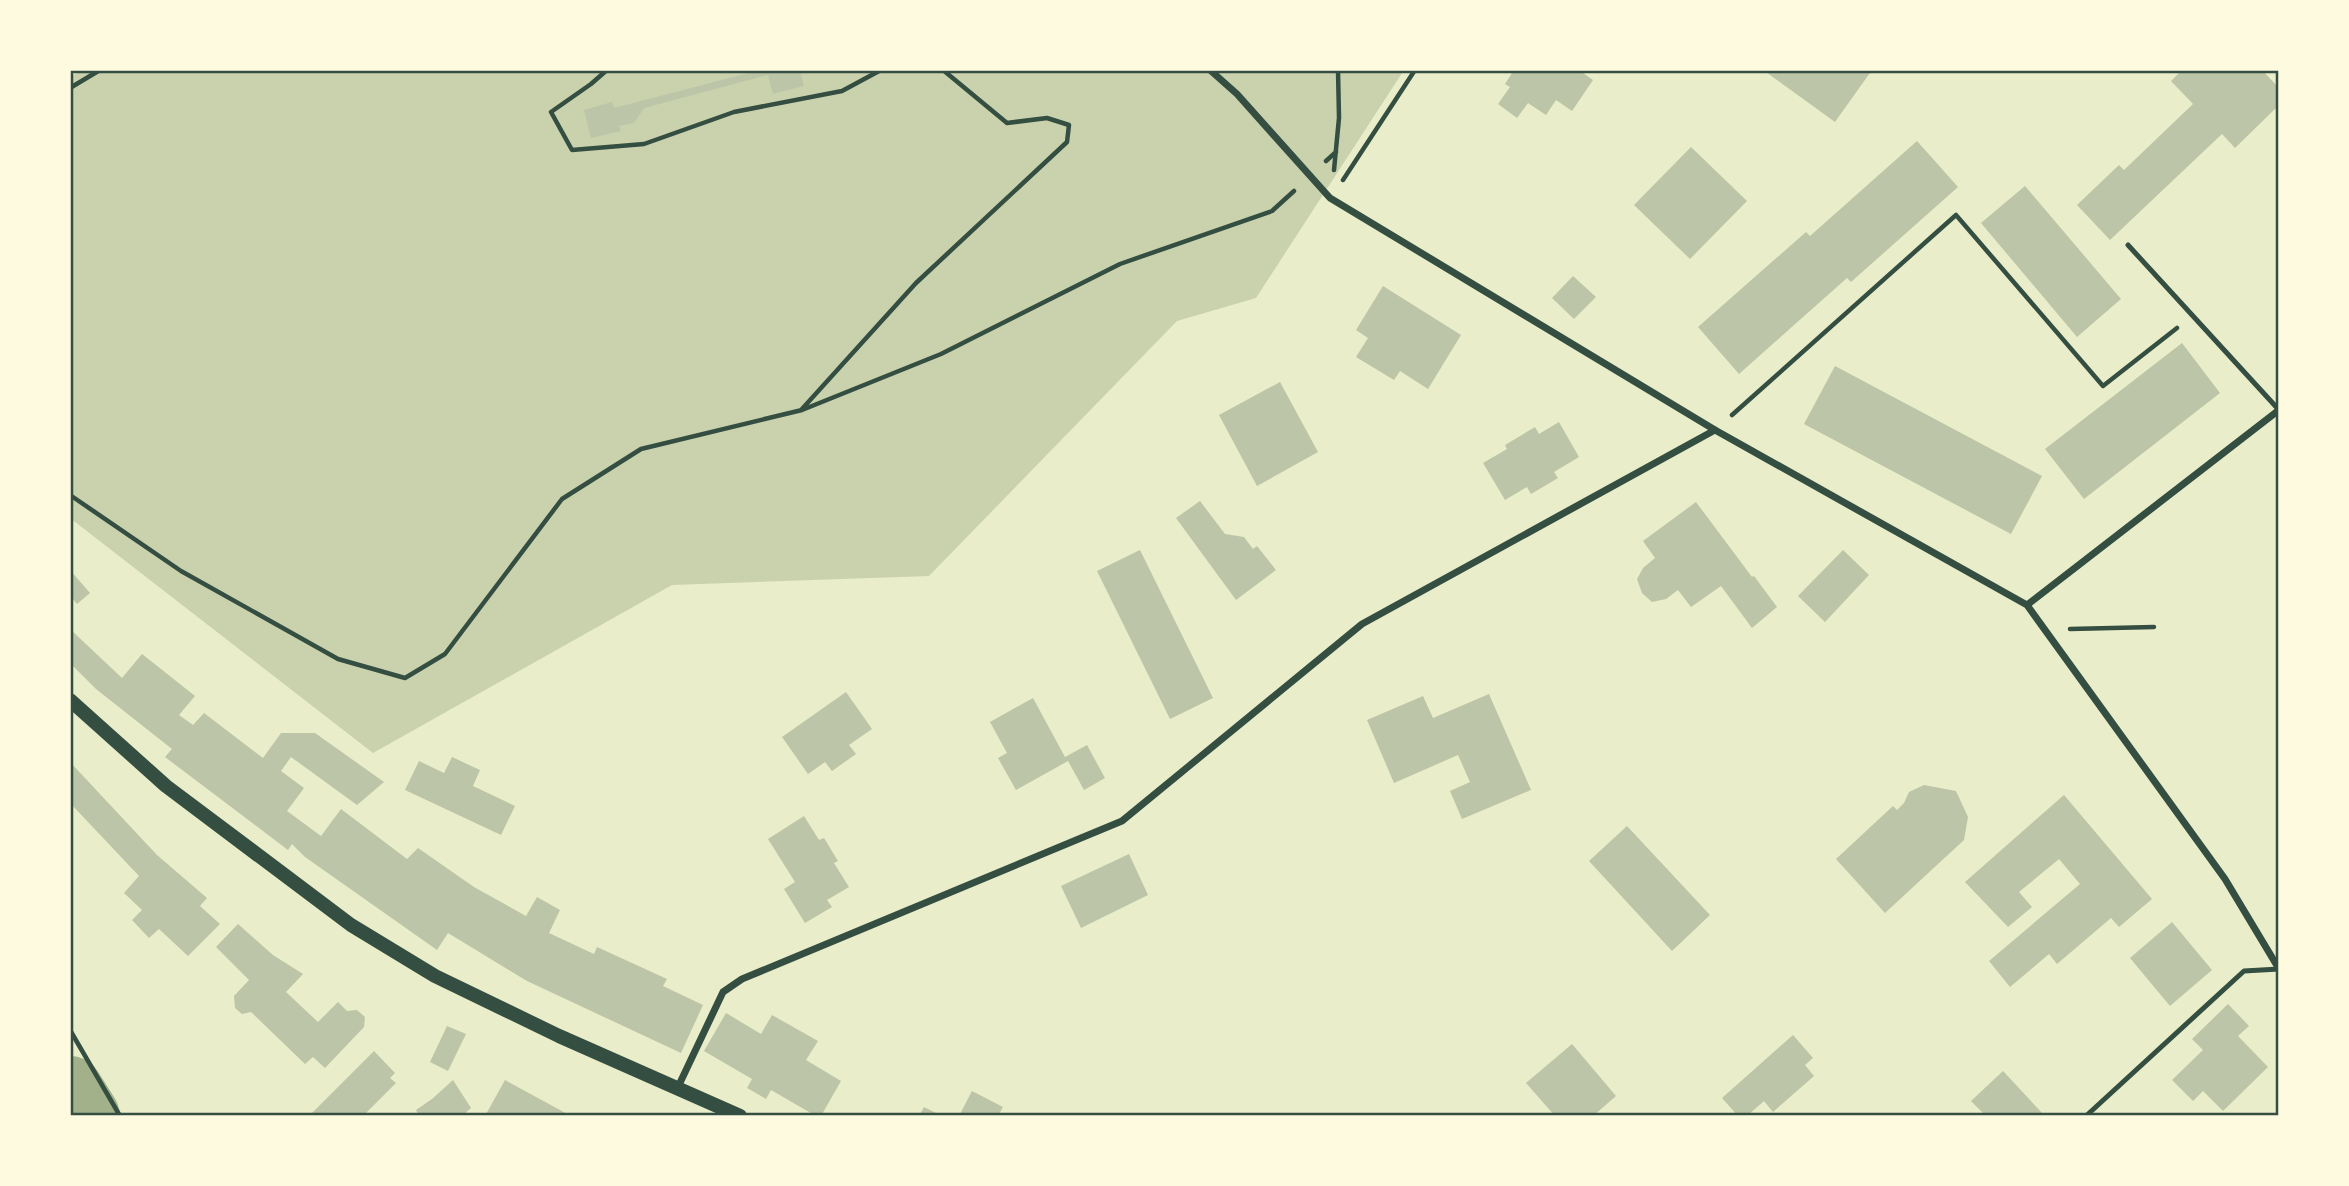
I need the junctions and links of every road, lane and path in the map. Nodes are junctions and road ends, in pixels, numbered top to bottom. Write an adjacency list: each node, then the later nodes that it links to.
1 (100, 70): 8 (path)
2 (607, 70): 3 (path)
3 (881, 70)
4 (943, 70): 14 (path)
5 (1210, 70): 10 (street)
6 (1338, 70): 9 (path)
7 (1415, 70): 11 (path)
8 (70, 89)
9 (1336, 152): 10 (path); 11 (path)
10 (1310, 176): 11 (street); 14 (path)
11 (1331, 198): 16 (street)
12 (2128, 245): 13 (lane)
13 (2193, 316): 15 (lane); 16 (path)
14 (802, 410): 17 (path)
15 (2279, 410): 18 (street)
16 (1715, 430): 18 (street); 24 (street)
17 (70, 495)
18 (2027, 605): 20 (street)
19 (2154, 627): 20 (path)
20 (2045, 629): 22 (street)
21 (70, 700): 24 (main road)
22 (2279, 969): 27 (lane)
23 (70, 1030): 25 (path)
24 (678, 1087): 26 (main road)
25 (120, 1116)
26 (740, 1116)
27 (2086, 1116)

